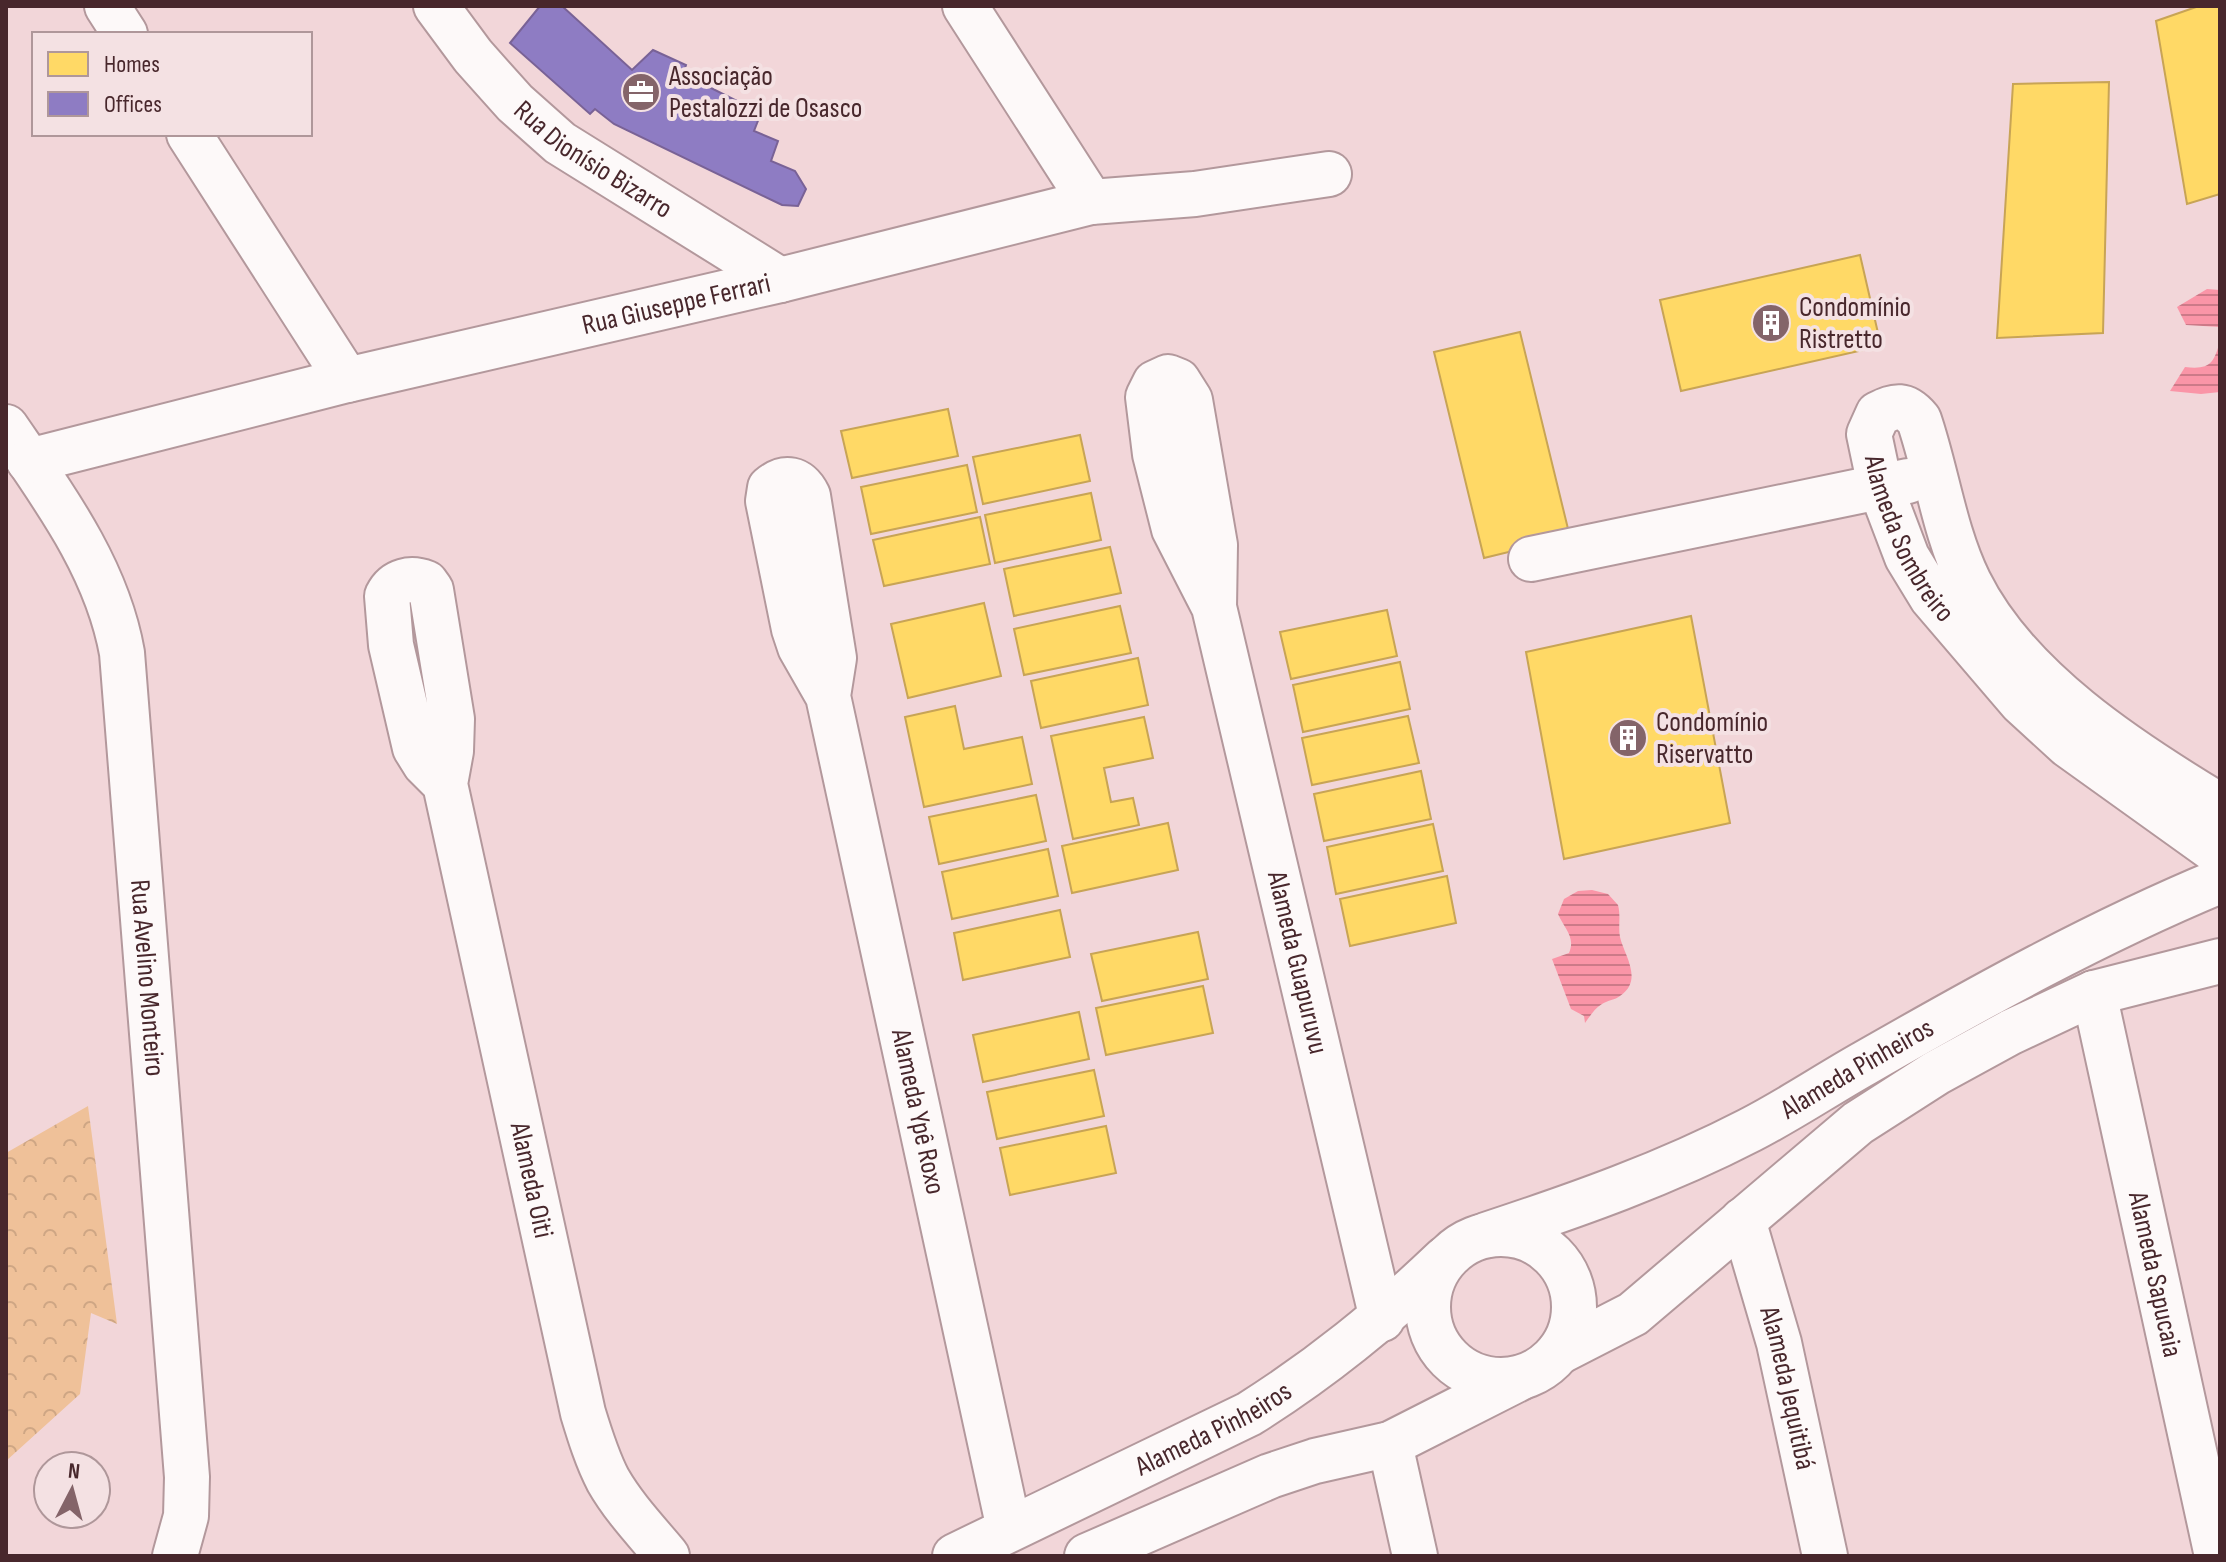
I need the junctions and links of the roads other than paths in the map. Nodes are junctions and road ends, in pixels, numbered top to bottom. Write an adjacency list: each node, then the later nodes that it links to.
1 (107, 6): 4 (street)
2 (436, 6): 8 (street, Rua Dionísio Bizarro)
3 (965, 6): 7 (street)
4 (124, 32)
5 (190, 136): 9 (street)
6 (1329, 174): 7 (street, Rua Giuseppe Ferrari)
7 (1091, 202): 8 (street, Rua Giuseppe Ferrari)
8 (780, 280): 9 (street, Rua Giuseppe Ferrari)
9 (347, 380): 10 (street, Rua Giuseppe Ferrari)
10 (18, 444): 32 (street, Rua Avelino Monteiro)
11 (1935, 476): 12 (street); 12 (street, Alameda Sombreiro); 13 (street, Alameda Sombreiro)
12 (1880, 486): 14 (street, Alameda Sombreiro); 15 (street)
13 (1954, 545): 14 (street); 19 (street, Alameda Sombreiro)
14 (1907, 557): 20 (street, Alameda Sombreiro)
15 (1531, 559)
16 (1214, 607): 27 (street, Alameda Guapuruvu)
17 (828, 696): 31 (street, Alameda Ypê Roxo)
18 (445, 784): 33 (street, Alameda Oiti)
19 (2220, 806)
20 (2220, 854)
21 (2220, 881): 25 (street, Alameda Pinheiros)
22 (2220, 961): 23 (street, Alameda Pinheiros)
23 (2094, 993): 24 (street, Alameda Pinheiros); 38 (street, Alameda Sapucaia)
24 (1743, 1220): 28 (street, Alameda Pinheiros); 37 (street, Alameda Jequitibá)
25 (1486, 1235): 26 (street); 28 (street)
26 (1445, 1259): 27 (street, Alameda Pinheiros); 29 (street)
27 (1382, 1319): 31 (street, Alameda Pinheiros)
28 (1559, 1352): 29 (street)
29 (1520, 1378): 30 (street)
30 (1390, 1444): 35 (street); 36 (street)
31 (1009, 1529): 34 (street, Alameda Pinheiros)
32 (175, 1556)
33 (667, 1556)
34 (955, 1556)
35 (1087, 1556)
36 (1415, 1556)
37 (1825, 1556)
38 (2217, 1556)

